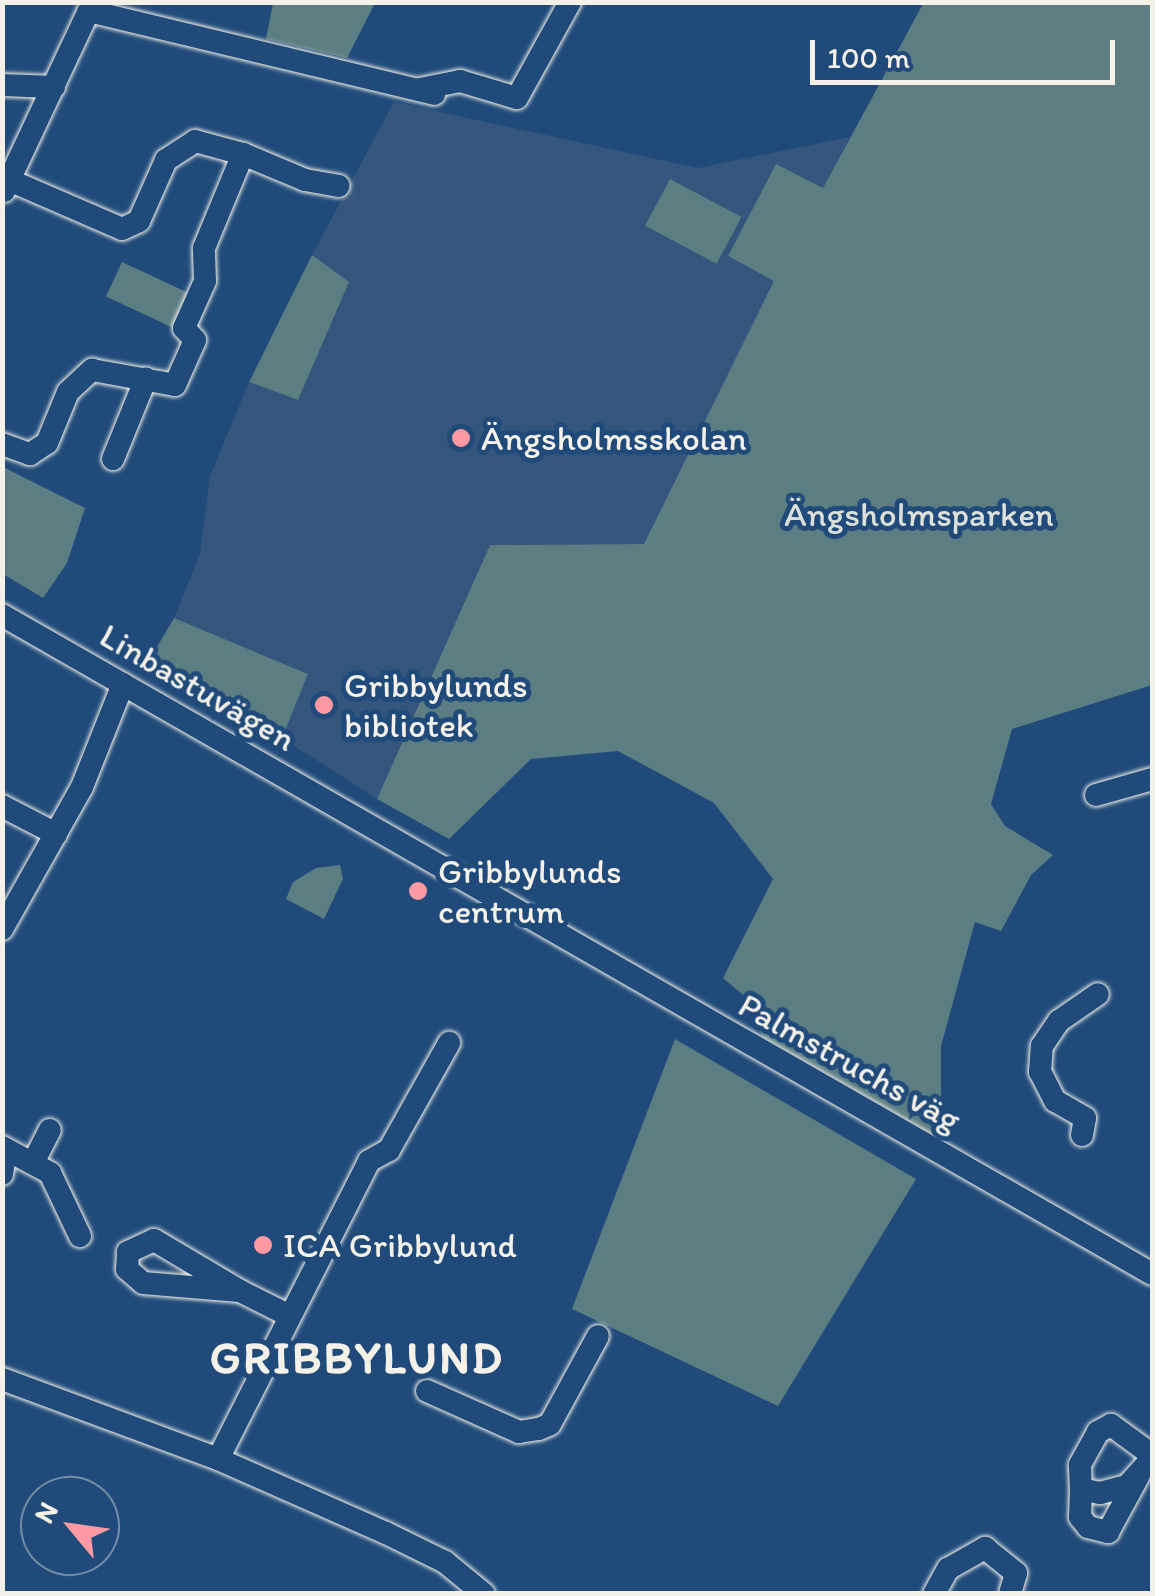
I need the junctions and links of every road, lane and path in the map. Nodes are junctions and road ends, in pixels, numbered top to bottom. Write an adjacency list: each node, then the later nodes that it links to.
1 (570, 2): 2 (street)
2 (91, 7): 4 (street)
3 (2, 86): 4 (street)
4 (54, 87): 7 (street)
5 (244, 154): 6 (street); 7 (street); 8 (street)
6 (338, 186)
7 (6, 187)
8 (146, 378): 9 (street); 10 (street)
9 (2, 444)
10 (112, 459)
11 (2, 615): 12 (street, Linbastuvägen)
12 (123, 684): 16 (street); 17 (street, Linbastuvägen)
13 (1152, 779): 14 (street)
14 (1096, 795)
15 (2, 806): 16 (street)
16 (56, 834): 18 (street)
17 (515, 908): 27 (street, Palmstruchs väg)
18 (2, 929)
19 (1098, 994): 22 (street)
20 (449, 1043): 29 (street)
21 (50, 1130): 24 (street)
22 (1082, 1136)
23 (4, 1148): 24 (street); 25 (street)
24 (33, 1163): 26 (street)
25 (2, 1174)
26 (80, 1236)
27 (1152, 1274)
28 (240, 1291): 29 (street)
29 (288, 1315): 33 (street)
30 (598, 1336): 32 (street)
31 (2, 1379): 33 (street)
32 (426, 1391)
33 (218, 1459): 36 (street)
34 (1148, 1462): 35 (street); 35 (street); 35 (street)
35 (1081, 1489)
36 (484, 1594)
37 (934, 1594): 38 (street)
38 (1010, 1594)

